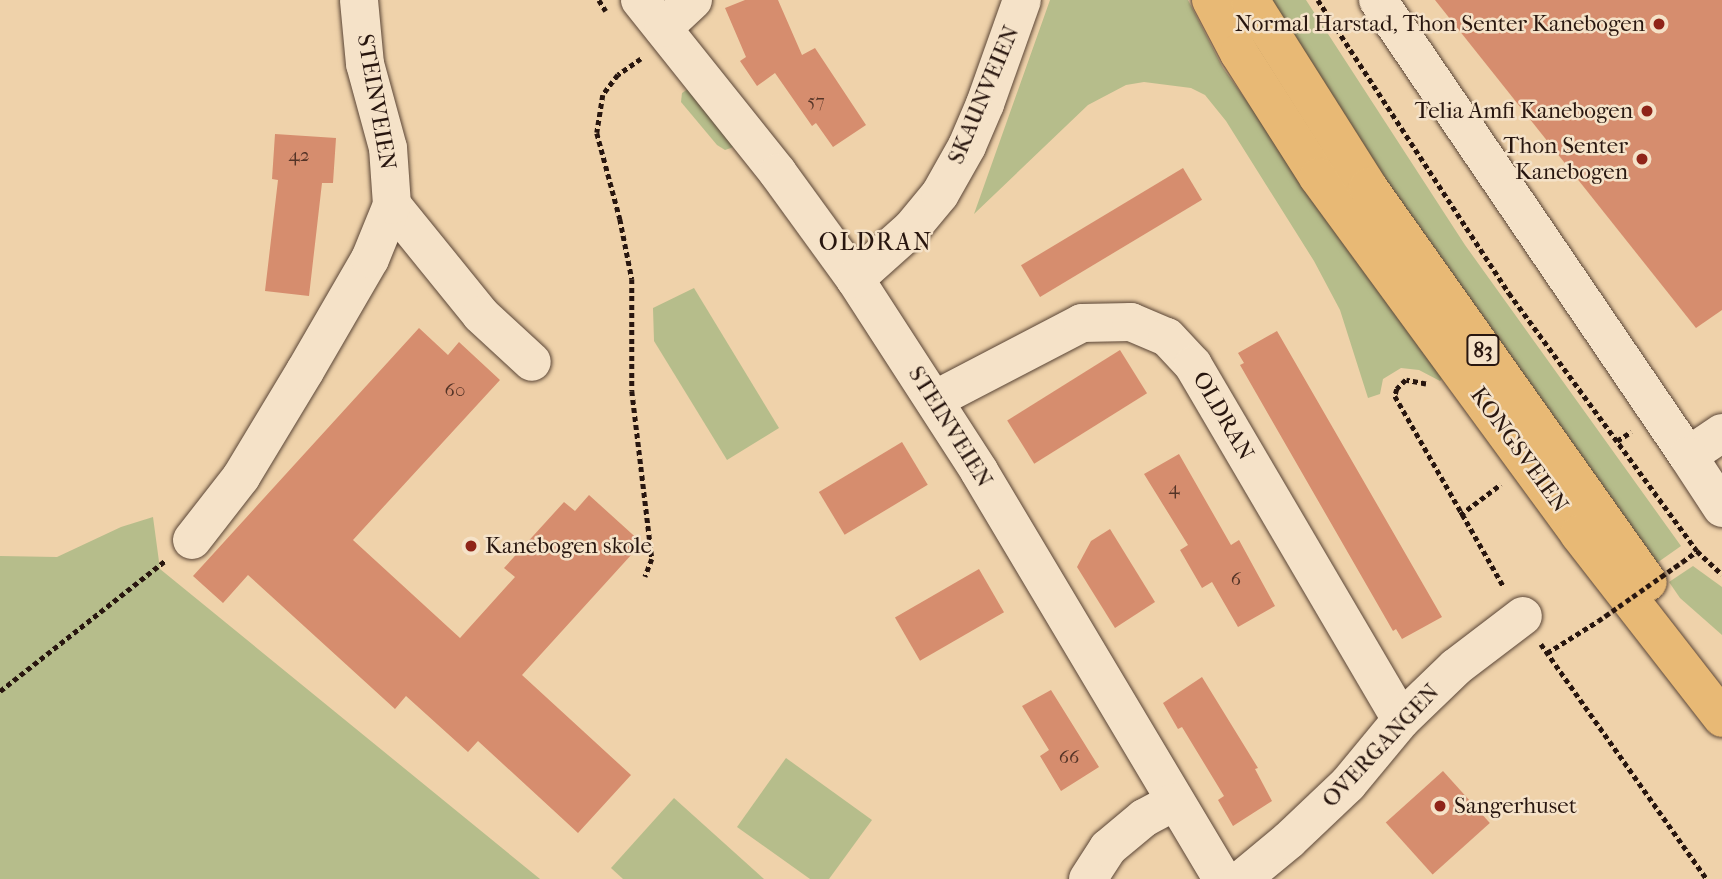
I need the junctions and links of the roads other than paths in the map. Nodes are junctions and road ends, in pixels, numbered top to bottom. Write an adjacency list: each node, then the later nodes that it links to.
1 (359, 0): 8 (street, STEINVEIEN)
2 (693, 0): 7 (street)
3 (1021, 0): 9 (street, SKAUNVEIEN)
4 (1210, 0): 18 (highway, KONGSVEIEN / 83)
5 (1250, 0): 17 (highway, KONGSVEIEN / 83)
6 (1378, 0): 13 (street)
7 (649, 28): 9 (street, STEINVEIEN)
8 (393, 205): 10 (street); 15 (street)
9 (855, 279): 11 (street, STEINVEIEN)
10 (532, 362)
11 (934, 400): 19 (street, OLDRAN); 20 (street, STEINVEIEN)
12 (1722, 433): 13 (street)
13 (1688, 456): 14 (street)
14 (1722, 508)
15 (192, 540)
16 (1522, 616): 19 (street, OVERGANGEN)
17 (1722, 695)
18 (1722, 718)
19 (1401, 720): 23 (street, OVERGANGEN)
20 (1174, 802): 21 (street); 22 (street, STEINVEIEN)
21 (1088, 879)
22 (1222, 879)
23 (1242, 879)

